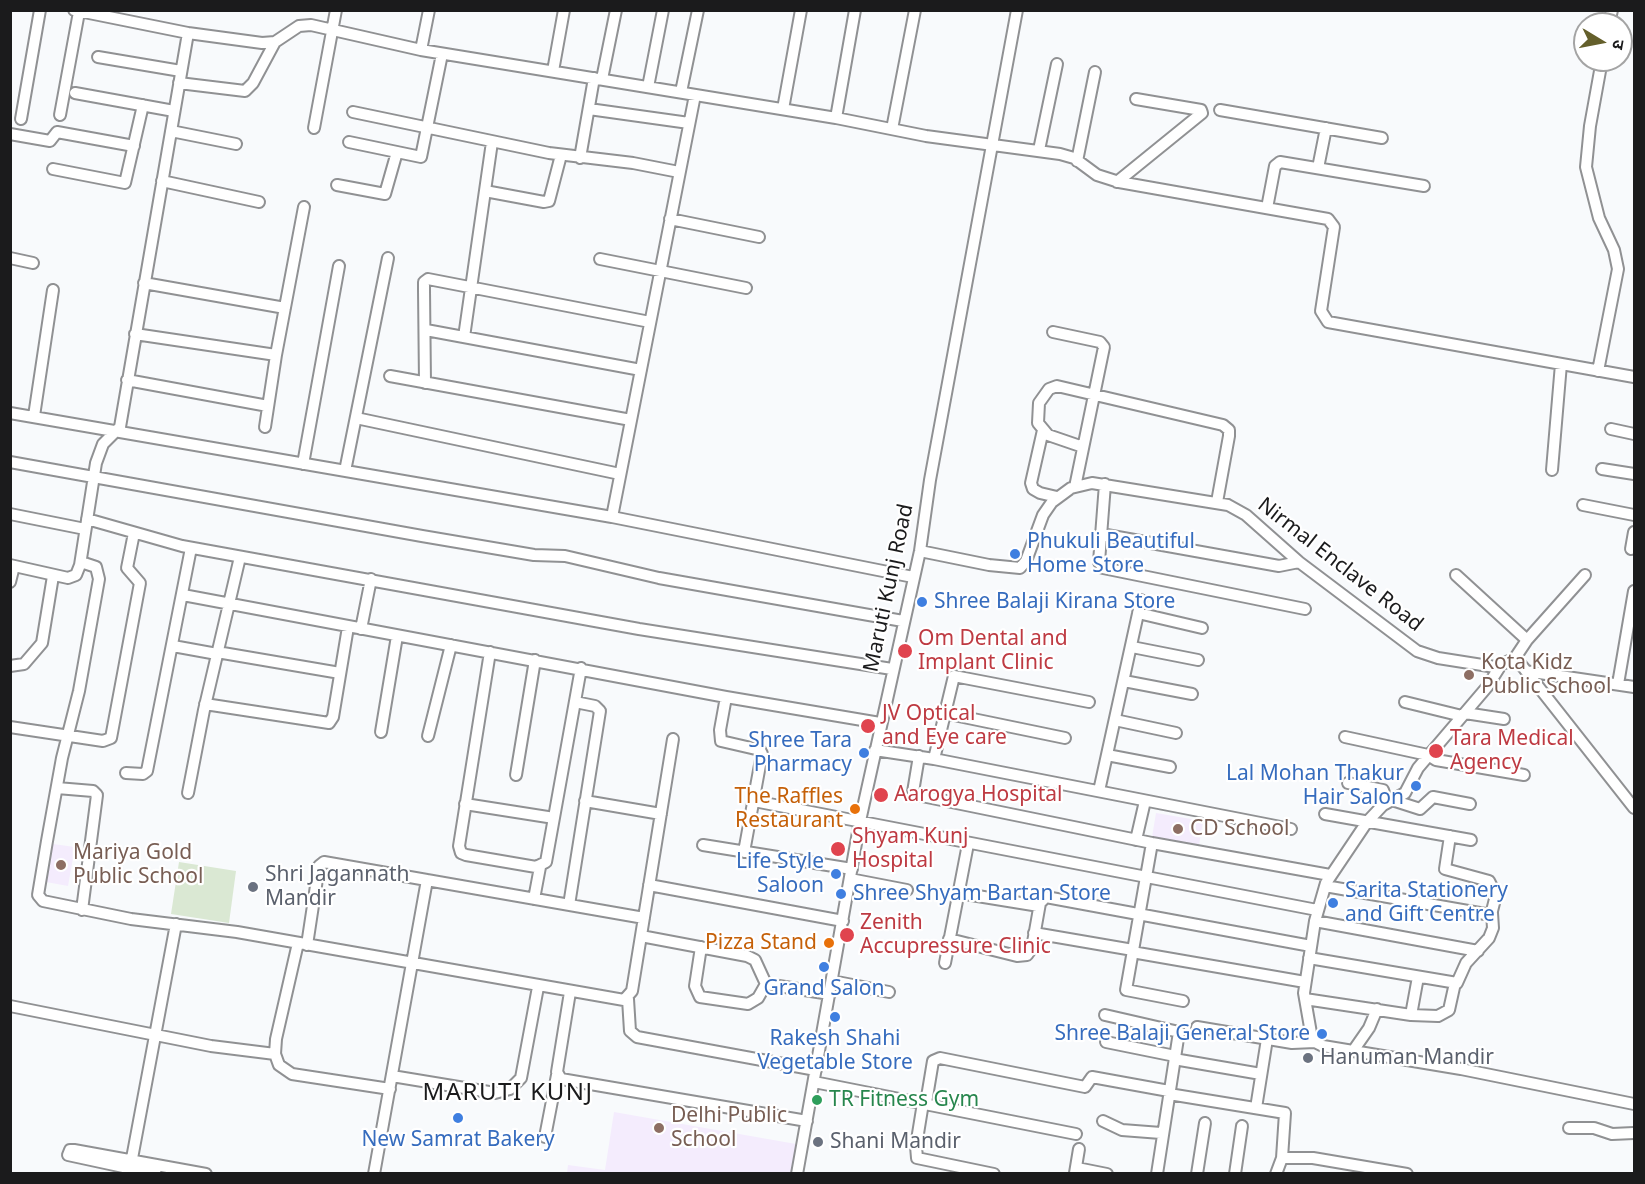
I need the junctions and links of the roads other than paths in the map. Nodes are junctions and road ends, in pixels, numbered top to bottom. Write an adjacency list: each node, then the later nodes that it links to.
1 (40, 10): 39 (street)
2 (336, 10): 13 (street)
3 (429, 10): 16 (street)
4 (564, 10): 21 (street)
5 (616, 10): 24 (street)
6 (663, 10): 26 (street)
7 (698, 10): 27 (street)
8 (801, 10): 33 (street)
9 (855, 10): 38 (street)
10 (915, 10): 44 (street)
11 (1017, 10): 52 (street, Maruti Kunj Road)
12 (77, 11): 14 (street); 37 (street)
13 (333, 31): 15 (street); 16 (street); 42 (street)
14 (188, 33): 15 (street); 20 (street)
15 (275, 42): 25 (street)
16 (422, 50): 17 (street)
17 (442, 54): 21 (street); 41 (street)
18 (98, 57): 20 (street)
19 (1057, 64): 53 (street)
20 (181, 71): 25 (street)
21 (553, 71): 24 (street)
22 (1095, 72): 57 (street)
23 (1600, 72): 90 (street)
24 (598, 79): 26 (street); 32 (street)
25 (179, 83): 35 (street)
26 (648, 87): 27 (street)
27 (681, 92): 29 (street)
28 (75, 93): 31 (street)
29 (695, 95): 33 (street); 40 (street)
30 (1136, 99): 62 (street)
31 (143, 105): 35 (street); 51 (street)
32 (589, 109): 40 (street); 56 (street)
33 (783, 109): 38 (street)
34 (1221, 110): 43 (street)
35 (174, 111): 45 (street)
36 (353, 112): 41 (street)
37 (60, 115)
38 (836, 118): 44 (street)
39 (21, 119)
40 (689, 123): 60 (street)
41 (427, 126): 49 (street); 54 (street)
42 (314, 128)
43 (1326, 128): 47 (street); 58 (street)
44 (892, 129): 52 (street)
45 (171, 131): 50 (street); 61 (street)
46 (10, 134): 51 (street)
47 (1382, 138)
48 (349, 141): 54 (street)
49 (492, 142): 55 (street); 65 (street)
50 (236, 144)
51 (134, 146): 59 (street)
52 (991, 146): 53 (street); 129 (street, Maruti Kunj Road)
53 (1039, 150): 57 (street)
54 (397, 152): 63 (street)
55 (561, 155): 56 (street); 65 (street)
56 (580, 158): 60 (street)
57 (1077, 161): 62 (street)
58 (1318, 168): 64 (street); 68 (street)
59 (53, 169)
60 (679, 172): 69 (street)
61 (162, 181): 66 (street); 77 (street)
62 (1116, 182): 68 (street)
63 (337, 185)
64 (1424, 186)
65 (485, 191): 78 (street)
66 (259, 202)
67 (304, 207): 81 (street)
68 (1267, 208): 88 (street)
69 (670, 219): 70 (street); 76 (street)
70 (759, 237)
71 (10, 258): 74 (street)
72 (388, 258): 99 (street)
73 (600, 259): 76 (street)
74 (33, 263)
75 (339, 266): 108 (street)
76 (660, 270): 79 (street); 82 (street)
77 (144, 283): 81 (street); 85 (street)
78 (472, 288): 82 (street); 83 (street); 86 (street)
79 (746, 288)
80 (53, 290): 98 (street)
81 (285, 308): 87 (street)
82 (650, 322): 89 (street)
83 (426, 330): 86 (street); 94 (street)
84 (1053, 333): 95 (street)
85 (135, 334): 87 (street); 93 (street)
86 (464, 337): 89 (street)
87 (276, 355): 96 (street)
88 (1562, 364): 90 (street); 110 (street)
89 (641, 370): 100 (street)
90 (1598, 371): 91 (street)
91 (1634, 374)
92 (390, 376): 94 (street)
93 (127, 380): 96 (street); 104 (street)
94 (425, 383): 100 (street)
95 (1094, 394): 103 (street); 106 (street); 118 (street)
96 (268, 406): 101 (street)
97 (10, 413): 98 (street)
98 (34, 416): 104 (street)
99 (356, 418): 111 (street); 112 (street)
100 (631, 420): 112 (street)
101 (265, 427)
102 (1611, 429): 105 (street)
103 (1043, 430): 106 (street); 117 (street)
104 (118, 432): 108 (street); 114 (street)
105 (1635, 434)
106 (1083, 447): 116 (street)
107 (10, 462): 114 (street)
108 (303, 464): 111 (street)
109 (1602, 469): 113 (street)
110 (1552, 470)
111 (345, 471): 122 (street)
112 (620, 474): 122 (street)
113 (1635, 474)
114 (93, 477): 123 (street); 146 (street)
115 (1105, 484): 116 (street, Nirmal Enclave Road); 118 (street, Nirmal Enclave Road); 126 (street)
116 (1075, 487): 117 (street, Nirmal Enclave Road)
117 (1057, 497): 129 (street, Nirmal Enclave Road)
118 (1217, 502): 132 (street, Nirmal Enclave Road)
119 (1583, 506): 121 (street)
120 (10, 514): 123 (street)
121 (1635, 515)
122 (612, 517): 137 (street)
123 (86, 524): 124 (street); 131 (street)
124 (134, 532): 127 (street); 183 (street)
125 (1635, 532): 128 (street)
126 (1101, 534): 132 (street); 144 (street)
127 (191, 548): 130 (street); 141 (street)
128 (1631, 549)
129 (920, 551): 137 (street, Maruti Kunj Road)
130 (240, 557): 138 (street); 143 (street)
131 (81, 562): 136 (street); 183 (street)
132 (1299, 562): 162 (street, Nirmal Enclave Road)
133 (12, 565): 136 (street); 139 (street)
134 (1456, 575): 151 (street)
135 (1585, 575): 151 (street)
136 (53, 576): 160 (street)
137 (913, 577): 146 (street, Maruti Kunj Road)
138 (371, 579): 149 (street); 163 (street)
139 (10, 582)
140 (1635, 591): 167 (street)
141 (183, 595): 143 (street); 153 (street)
142 (1142, 600): 145 (street)
143 (230, 603): 147 (street); 156 (street)
144 (1305, 609)
145 (1138, 613): 148 (street); 154 (street)
146 (903, 621): 163 (street, Maruti Kunj Road)
147 (348, 627): 149 (street); 165 (street)
148 (1202, 627)
149 (361, 629): 150 (street)
150 (397, 636): 152 (street); 181 (street)
151 (1527, 640): 159 (street)
152 (451, 645): 155 (street); 184 (street)
153 (173, 646): 156 (street); 194 (street)
154 (1132, 647): 158 (street); 166 (street)
155 (490, 652): 157 (street); 205 (street)
156 (217, 653): 165 (street); 174 (street)
157 (535, 660): 161 (street); 195 (street)
158 (1198, 660)
159 (1513, 661): 162 (street); 164 (street)
160 (10, 666)
161 (581, 668): 170 (street); 171 (street)
162 (1499, 668): 176 (street)
163 (892, 669): 179 (street, Maruti Kunj Road)
164 (1526, 671): 167 (street); 207 (street)
165 (340, 673): 174 (street)
166 (1124, 681): 169 (street); 178 (street)
167 (1618, 684): 168 (street)
168 (1635, 687)
169 (1192, 694)
170 (726, 697): 179 (street); 202 (street)
171 (575, 702): 201 (street); 210 (street)
172 (1089, 702): 175 (street)
173 (1405, 702): 176 (street)
174 (205, 704): 200 (street)
175 (944, 713): 186 (street); 192 (street)
176 (1463, 714): 177 (street); 190 (street)
177 (1504, 719)
178 (1115, 720): 182 (street); 189 (street)
179 (880, 723): 188 (street, Maruti Kunj Road)
180 (10, 727): 183 (street)
181 (381, 732)
182 (1176, 733)
183 (68, 735): 198 (street)
184 (428, 736)
185 (1344, 737): 190 (street)
186 (1065, 738)
187 (673, 739): 208 (street)
188 (875, 750): 191 (street); 211 (street, Maruti Kunj Road)
189 (1107, 755): 193 (street); 199 (street)
190 (1428, 755): 196 (street); 204 (street)
191 (920, 756): 192 (street); 215 (street)
192 (934, 759): 199 (street)
193 (1170, 766)
194 (126, 773)
195 (516, 775)
196 (1524, 775)
197 (1348, 783): 204 (street)
198 (57, 788): 233 (street); 233 (street)
199 (1099, 791): 203 (street)
200 (188, 793)
201 (585, 801): 208 (street); 231 (street)
202 (754, 801): 211 (street); 220 (street)
203 (1145, 801): 213 (street); 215 (street)
204 (1390, 801): 206 (street); 212 (street)
205 (465, 804): 210 (street); 221 (street)
206 (1470, 804)
207 (1635, 808)
208 (661, 814): 226 (street)
209 (1325, 814): 212 (street)
210 (554, 818): 221 (street)
211 (860, 821): 218 (street); 222 (street, Maruti Kunj Road)
212 (1367, 822): 214 (street); 223 (street)
213 (1291, 829)
214 (1450, 836): 216 (street); 234 (street)
215 (1136, 840): 217 (street)
216 (1470, 840)
217 (1152, 843): 223 (street); 224 (street)
218 (968, 844): 224 (street); 229 (street)
219 (704, 845): 220 (street)
220 (744, 852): 222 (street)
221 (540, 867): 230 (street)
222 (851, 874): 228 (street); 238 (street, Maruti Kunj Road)
223 (1330, 874): 227 (street)
224 (1146, 878): 235 (street); 236 (street)
225 (427, 880): 230 (street); 243 (street); 249 (street)
226 (649, 885): 237 (street); 238 (street)
227 (1324, 886): 234 (street); 236 (street)
228 (907, 890)
229 (959, 893): 232 (street); 242 (street)
230 (534, 899): 231 (street)
231 (569, 905): 237 (street)
232 (1039, 906): 235 (street); 240 (street)
233 (82, 910): 239 (street)
234 (1492, 913): 247 (street)
235 (1139, 914): 244 (street); 246 (street)
236 (1316, 915): 244 (street); 247 (street)
237 (644, 918): 241 (street)
238 (843, 921): 252 (street, Maruti Kunj Road)
239 (176, 924): 243 (street); 268 (street)
240 (1034, 933): 242 (street); 246 (street)
241 (641, 936): 245 (street); 260 (street)
242 (949, 939): 250 (street)
243 (303, 944): 249 (street); 273 (street)
244 (1311, 946): 248 (street)
245 (701, 947): 255 (street); 255 (street)
246 (1132, 951): 253 (street); 262 (street)
247 (1478, 951): 254 (street)
248 (1309, 958): 251 (street); 253 (street)
249 (413, 963): 256 (street); 278 (street)
250 (945, 963)
251 (1418, 977): 254 (street); 266 (street)
252 (832, 981): 258 (street); 259 (street, Maruti Kunj Road)
253 (1305, 982): 261 (street)
254 (1455, 983): 266 (street)
255 (766, 984): 259 (street)
256 (538, 987): 257 (street); 278 (street)
257 (570, 992): 260 (street); 277 (street)
258 (890, 992)
259 (830, 994): 275 (street, Maruti Kunj Road)
260 (628, 999): 275 (street)
261 (1305, 999): 264 (street); 271 (street)
262 (1183, 1001)
263 (10, 1006): 268 (street)
264 (1377, 1009): 266 (street); 272 (street)
265 (1105, 1015): 274 (street)
266 (1411, 1015)
267 (1197, 1027): 269 (street)
268 (154, 1035): 273 (street); 296 (street)
269 (1267, 1039): 271 (street); 276 (street)
270 (1106, 1042): 274 (street)
271 (1315, 1042): 272 (street)
272 (1353, 1051): 283 (street)
273 (275, 1054): 280 (street)
274 (1174, 1058): 276 (street); 281 (street)
275 (816, 1070): 279 (street, Maruti Kunj Road)
276 (1261, 1074): 284 (street)
277 (557, 1075): 285 (street); 293 (street)
278 (392, 1076): 280 (street)
279 (814, 1082): 282 (street); 285 (street, Maruti Kunj Road)
280 (390, 1089): 302 (street)
281 (1169, 1093): 282 (street); 284 (street); 290 (street)
282 (925, 1103): 292 (street); 304 (street)
283 (1635, 1104)
284 (1256, 1108): 295 (street)
285 (807, 1121): 303 (street, Maruti Kunj Road)
286 (1103, 1121): 290 (street)
287 (1205, 1123): 307 (street)
288 (1242, 1126): 308 (street)
289 (1569, 1128): 291 (street)
290 (1161, 1133): 306 (street)
291 (1635, 1133)
292 (1076, 1134)
293 (545, 1137)
294 (1079, 1149): 299 (street)
295 (1282, 1158): 309 (street); 310 (street)
296 (131, 1165): 297 (street); 298 (street); 300 (street); 301 (street)
297 (96, 1168): 298 (street)
298 (117, 1170)
299 (1076, 1171): 305 (street)
300 (156, 1173)
301 (206, 1173)
302 (374, 1173)
303 (797, 1173)
304 (994, 1173)
305 (1107, 1173)
306 (1156, 1173)
307 (1197, 1173)
308 (1235, 1173)
309 (1276, 1173)
310 (1407, 1173)

